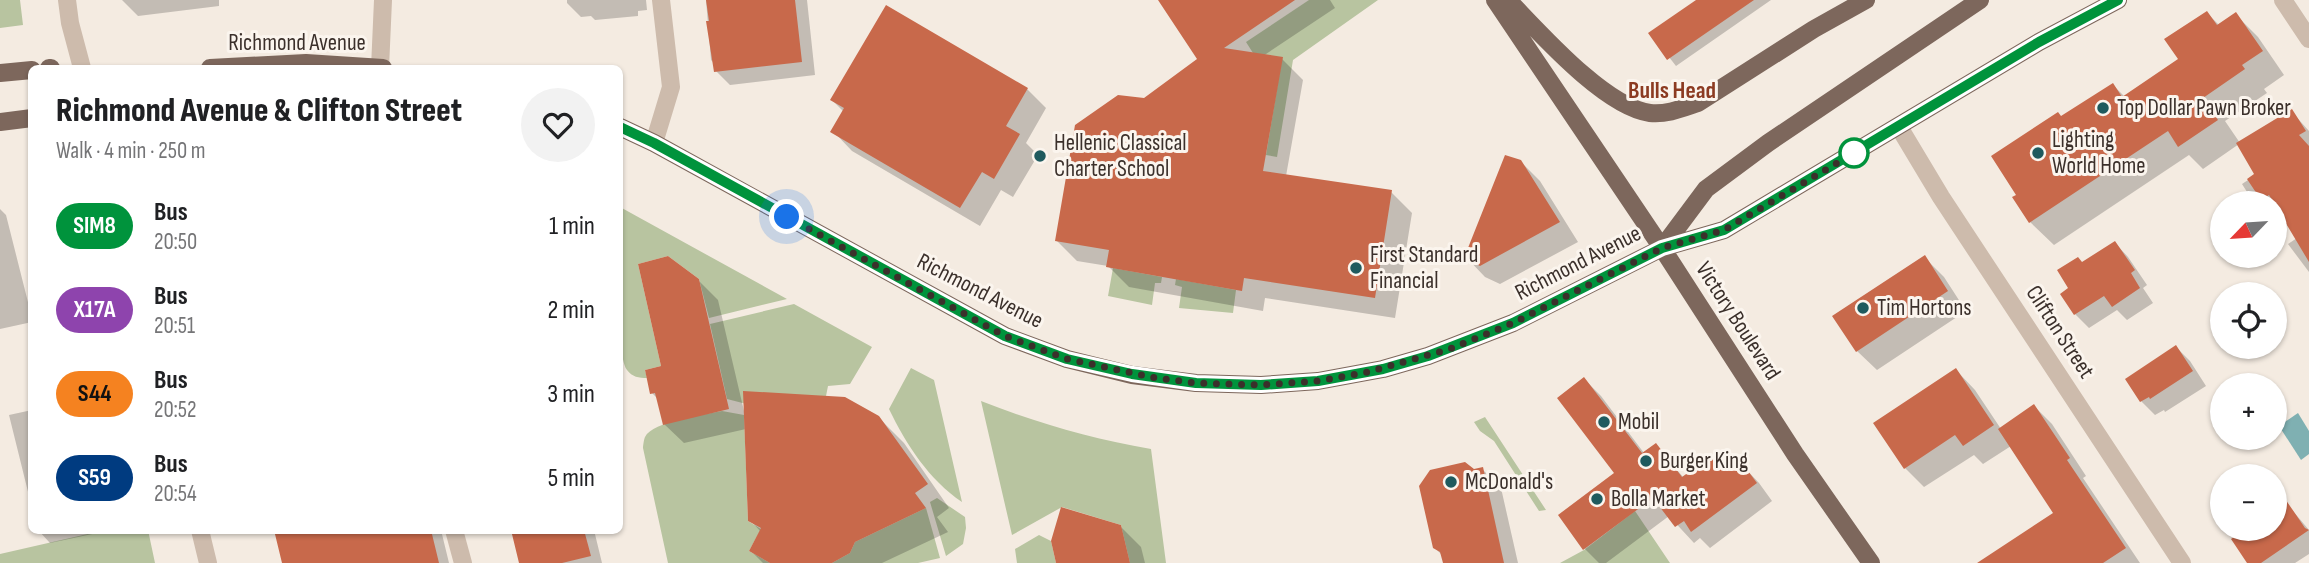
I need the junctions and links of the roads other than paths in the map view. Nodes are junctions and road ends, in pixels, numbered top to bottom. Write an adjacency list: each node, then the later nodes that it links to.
1 (67, 0): 11 (street)
2 (383, 0): 14 (street)
3 (661, 0): 21 (street)
4 (1495, 0): 22 (main road, Victory Boulevard)
5 (1508, 0): 6 (main road)
6 (1866, 0)
7 (1980, 0): 22 (main road, Richmond Avenue)
8 (2118, 0): 19 (main road, Richmond Avenue)
9 (2283, 0): 10 (street)
10 (2309, 39)
11 (81, 65)
12 (268, 65): 13 (main road, Richmond Avenue)
13 (336, 65)
14 (382, 65)
15 (28, 70): 16 (main road)
16 (0, 73)
17 (28, 118): 18 (main road)
18 (0, 121)
19 (1899, 127): 22 (main road, Richmond Avenue); 28 (street, Clifton Street)
20 (623, 128): 21 (main road, Richmond Avenue)
21 (654, 143): 22 (main road, Richmond Avenue)
22 (1662, 248): 27 (main road, Victory Boulevard)
23 (201, 534): 25 (street)
24 (455, 534): 26 (street)
25 (208, 563)
26 (463, 563)
27 (1871, 563)
28 (2182, 563)

